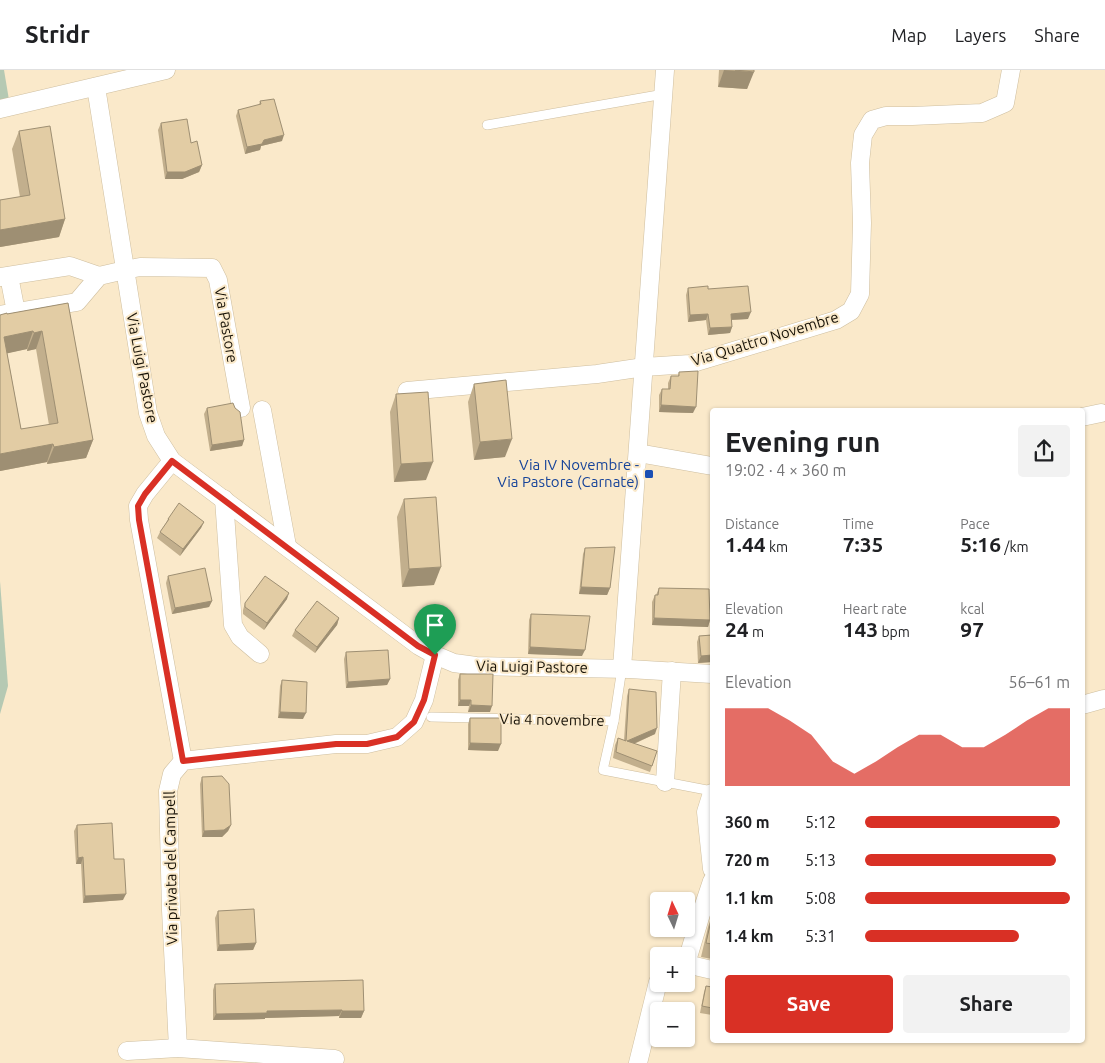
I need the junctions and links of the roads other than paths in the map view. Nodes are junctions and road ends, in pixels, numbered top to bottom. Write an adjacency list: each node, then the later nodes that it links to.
1 (166, 70): 4 (street)
2 (665, 70): 5 (street)
3 (1011, 70): 12 (street, Via Quattro Novembre)
4 (104, 80): 6 (street); 8 (street, Via Luigi Pastore)
5 (664, 94): 7 (lane); 12 (street)
6 (0, 109)
7 (487, 125)
8 (125, 270): 10 (street, Via Pastore); 14 (street, Via Pastore); 19 (street, Via Luigi Pastore)
9 (5, 276): 10 (street); 11 (street)
10 (99, 276): 11 (street)
11 (8, 313)
12 (644, 367): 13 (street, Via Quattro Novembre); 18 (street)
13 (407, 391)
14 (241, 408)
15 (262, 410): 22 (street)
16 (1101, 413): 17 (street)
17 (1085, 416)
18 (638, 453): 20 (street); 25 (street)
19 (172, 461): 21 (street, Via Luigi Pastore); 32 (street)
20 (710, 466)
21 (224, 499): 22 (street, Via Luigi Pastore); 23 (street)
22 (288, 546): 24 (street, Via Luigi Pastore)
23 (260, 654)
24 (435, 655): 25 (street, Via Luigi Pastore); 32 (street)
25 (622, 668): 26 (street, Via Luigi Pastore); 31 (lane)
26 (672, 671): 27 (street, Via Luigi Pastore); 33 (street)
27 (710, 674)
28 (1104, 699): 29 (street)
29 (1085, 704)
30 (431, 717): 31 (lane, Via 4 novembre)
31 (614, 721): 33 (lane)
32 (183, 761): 42 (street, Via privata del Campell)
33 (665, 782): 34 (lane)
34 (710, 792)
35 (710, 799): 36 (street)
36 (710, 850)
37 (710, 887): 38 (street)
38 (691, 947)
39 (695, 966): 40 (street)
40 (710, 970)
41 (656, 992): 45 (street)
42 (178, 1048): 43 (street); 44 (street)
43 (127, 1051)
44 (335, 1059)
45 (638, 1063)

